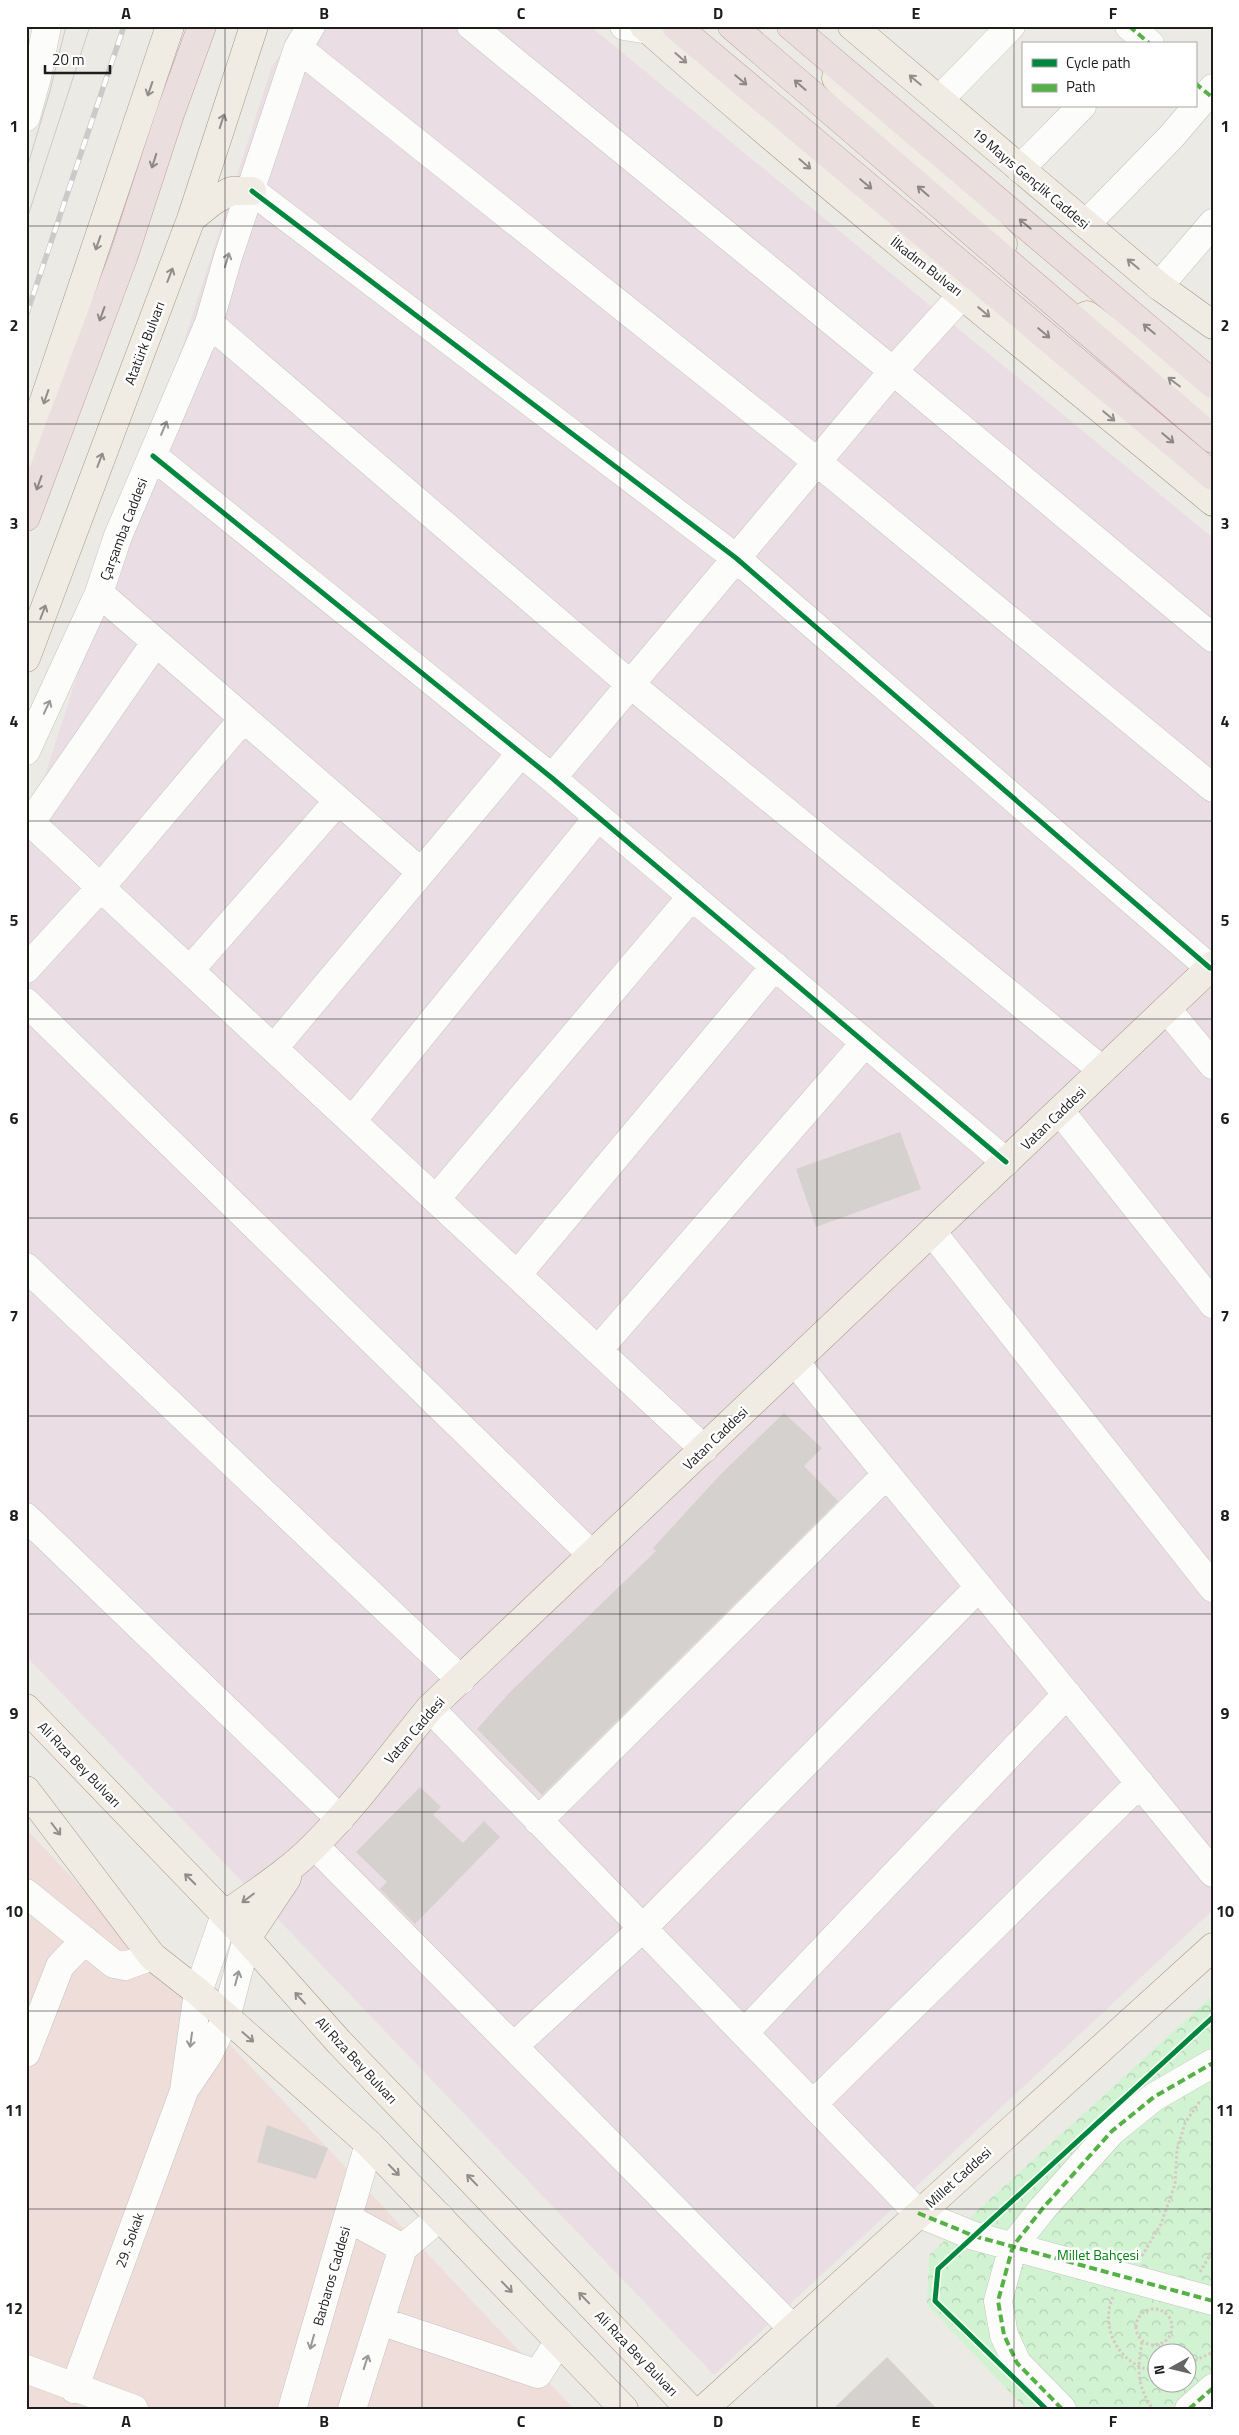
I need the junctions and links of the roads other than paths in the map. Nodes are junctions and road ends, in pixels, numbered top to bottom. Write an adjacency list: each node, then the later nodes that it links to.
1 (47, 26): 19 (street)
2 (170, 26): 33 (main road, one-way to 33)
3 (202, 26): 38 (highway, one-way to 38)
4 (254, 26): 22 (main road, Atatürk Bulvarı, one-way to 4)
5 (471, 26): 29 (street)
6 (676, 26): 36 (highway, İlkadım Bulvarı, one-way to 36)
7 (732, 26): 32 (highway, one-way to 7)
8 (784, 26): 31 (main road, one-way to 8)
9 (791, 26): 30 (highway, one-way to 9)
10 (852, 26): 15 (main road, 19 Mayıs Gençlik Caddesi, one-way to 10)
11 (1011, 26): 15 (street)
12 (639, 28): 26 (main road, İlkadım Bulvarı, one-way to 26)
13 (305, 37): 21 (street, Çarşamba Caddesi); 35 (street)
14 (1207, 90): 16 (street)
15 (939, 100): 20 (main road, 19 Mayıs Gençlik Caddesi)
16 (1196, 104)
17 (1080, 108): 20 (street)
18 (1193, 108): 24 (street)
19 (26, 116)
20 (1020, 169): 24 (main road, 19 Mayıs Gençlik Caddesi)
21 (252, 191): 22 (main road); 27 (street, Çarşamba Caddesi, one-way to 21); 39 (street)
22 (191, 219): 43 (main road, Atatürk Bulvarı, one-way to 22)
23 (1213, 223): 25 (street)
24 (1086, 224): 25 (main road, 19 Mayıs Gençlik Caddesi, one-way to 24)
25 (1159, 286): 28 (main road, 19 Mayıs Gençlik Caddesi)
26 (963, 294): 29 (street); 37 (main road, İlkadım Bulvarı, one-way to 37)
27 (208, 323): 34 (street, Çarşamba Caddesi, one-way to 27); 44 (street)
28 (1213, 326)
29 (893, 371): 35 (street); 41 (street)
30 (1213, 384)
31 (1213, 411)
32 (1213, 439)
33 (26, 454)
34 (153, 456): 40 (street, Çarşamba Caddesi); 47 (street)
35 (816, 462): 39 (street); 49 (street)
36 (1213, 476)
37 (1213, 502)
38 (26, 517)
39 (736, 558): 44 (street); 57 (street)
40 (99, 593): 42 (street); 46 (street, Çarşamba Caddesi, one-way to 40)
41 (1213, 638)
42 (155, 643): 45 (street); 52 (street)
43 (26, 658)
44 (630, 684): 48 (street); 65 (street)
45 (243, 719): 50 (street); 54 (street)
46 (26, 751)
47 (521, 753): 48 (street); 53 (street)
48 (552, 778): 51 (street)
49 (1213, 788)
50 (338, 800): 53 (street); 59 (street)
51 (598, 817): 55 (street); 67 (street)
52 (28, 820): 54 (street)
53 (421, 872): 63 (street)
54 (101, 887): 58 (street); 59 (street)
55 (692, 896): 56 (street); 69 (street)
56 (775, 966): 62 (street); 72 (street)
57 (1211, 967): 61 (main road, Vatan Caddesi)
58 (26, 970)
59 (190, 970): 63 (street)
60 (26, 1002): 79 (street)
61 (1167, 1009): 64 (street); 65 (main road, Vatan Caddesi)
62 (865, 1043): 68 (street); 74 (street)
63 (274, 1048): 67 (street)
64 (1213, 1065)
65 (1102, 1070): 66 (main road, Vatan Caddesi)
66 (1060, 1111): 68 (main road, Vatan Caddesi); 73 (street)
67 (352, 1121): 69 (street)
68 (1006, 1162): 70 (main road, Vatan Caddesi)
69 (436, 1199): 72 (street)
70 (932, 1232): 75 (main road, Vatan Caddesi); 81 (street)
71 (26, 1267): 82 (street)
72 (517, 1274): 74 (street)
73 (1213, 1304)
74 (598, 1350): 76 (street)
75 (795, 1362): 76 (main road, Vatan Caddesi); 77 (street)
76 (704, 1449): 79 (main road, Vatan Caddesi)
77 (887, 1474): 80 (street); 89 (street)
78 (26, 1517): 88 (street)
79 (592, 1555): 82 (main road, Vatan Caddesi)
80 (979, 1587): 83 (street); 94 (street)
81 (1213, 1588)
82 (461, 1680): 85 (main road, Vatan Caddesi)
83 (1067, 1694): 86 (street); 101 (street)
84 (26, 1708): 93 (main road, Ali Rıza Bey Bulvarı, one-way to 84)
85 (430, 1708): 88 (main road, Vatan Caddesi); 89 (street)
86 (1140, 1783): 91 (street); 106 (street)
87 (26, 1790): 98 (main road, one-way to 98)
88 (340, 1818): 90 (main road, Vatan Caddesi)
89 (538, 1821): 94 (street)
90 (307, 1853): 93 (main road, Vatan Caddesi, one-way to 93); 95 (main road); 102 (street)
91 (1213, 1873)
92 (26, 1893): 96 (street)
93 (225, 1915): 95 (main road, Ali Rıza Bey Bulvarı); 99 (street)
94 (642, 1928): 101 (street); 102 (street)
95 (247, 1938): 100 (street, one-way to 95); 124 (main road, Ali Rıza Bey Bulvarı, one-way to 95)
96 (85, 1940): 98 (street); 103 (street)
97 (1213, 1947): 108 (main road, Millet Caddesi)
98 (152, 1956): 99 (main road)
99 (198, 1992): 100 (main road); 105 (street, one-way to 105)
100 (226, 2018): 105 (street); 107 (main road, one-way to 107)
101 (744, 2033): 106 (street)
102 (514, 2046): 115 (street)
103 (26, 2053)
104 (1213, 2063): 111 (street)
105 (184, 2091): 119 (street, 29. Sokak)
106 (813, 2104): 108 (street)
107 (369, 2144): 109 (main road, one-way to 109); 110 (street, Barbaros Caddesi)
108 (918, 2213): 111 (street); 115 (main road, Millet Caddesi)
109 (440, 2217): 112 (street); 116 (main road, one-way to 116)
110 (348, 2218): 112 (street); 121 (street, Barbaros Caddesi, one-way to 121)
111 (1013, 2246): 113 (street); 126 (street)
112 (403, 2248): 114 (street)
113 (1213, 2301)
114 (380, 2321): 116 (street); 122 (street, one-way to 114)
115 (792, 2328): 125 (main road, Millet Caddesi)
116 (559, 2341): 123 (main road)
117 (26, 2369): 119 (street)
118 (1213, 2388): 127 (street)
119 (74, 2389): 120 (street)
120 (134, 2409)
121 (292, 2409)
122 (352, 2409)
123 (624, 2409)
124 (690, 2409)
125 (704, 2409)
126 (1062, 2409)
127 (1189, 2409)

